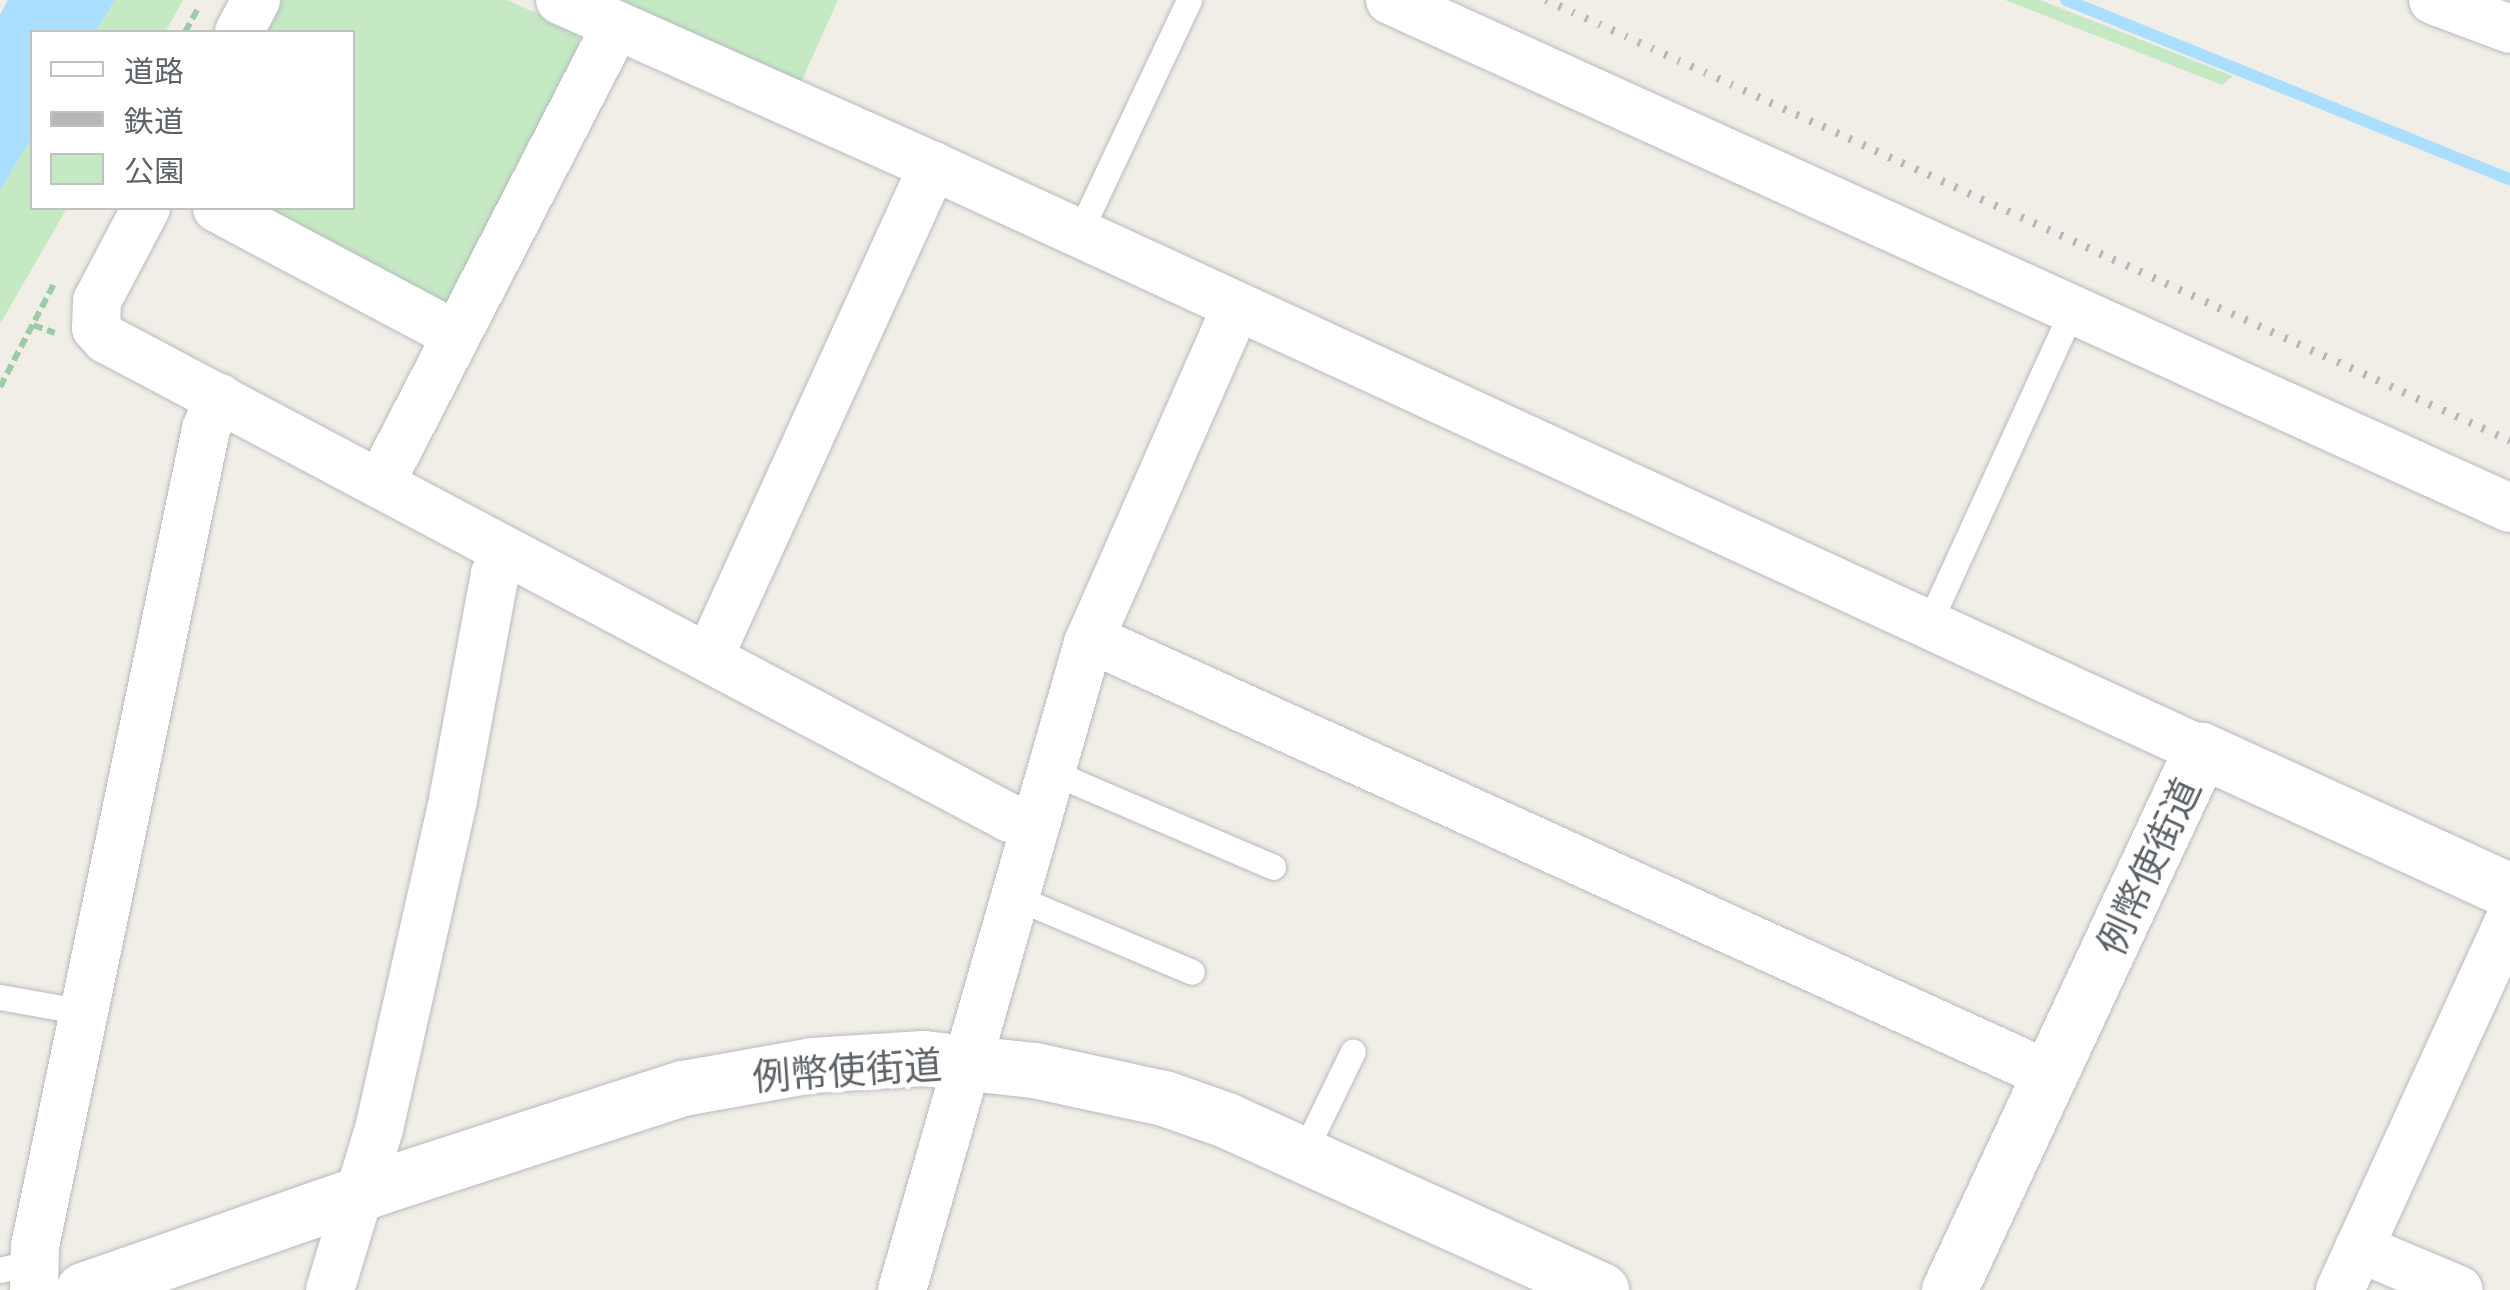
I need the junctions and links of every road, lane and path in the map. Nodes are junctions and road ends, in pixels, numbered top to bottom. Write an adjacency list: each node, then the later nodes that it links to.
1 (202, 0): 9 (path)
2 (256, 0): 10 (street)
3 (560, 0): 7 (street)
4 (1189, 0): 14 (lane)
5 (1390, 0): 17 (street)
6 (2433, 0): 8 (street)
7 (616, 26): 11 (street); 18 (street)
8 (2510, 29)
9 (186, 30)
10 (240, 30)
11 (933, 166): 14 (street); 26 (street)
12 (145, 210): 20 (street)
13 (221, 210): 18 (street)
14 (1079, 233): 16 (street)
15 (59, 274): 19 (path)
16 (1236, 308): 24 (street); 25 (street)
17 (2072, 312): 22 (street); 24 (lane)
18 (456, 336): 21 (street)
19 (0, 387)
20 (219, 398): 21 (street); 36 (street)
21 (380, 484): 23 (street)
22 (2510, 508)
23 (505, 553): 26 (street); 41 (street)
24 (1928, 625): 27 (street)
25 (1088, 643): 28 (street); 39 (street)
26 (710, 658): 29 (street)
27 (2202, 750): 31 (main road, 例幣使街道); 39 (main road, 例幣使街道)
28 (1048, 776): 29 (street); 30 (lane)
29 (1034, 825): 32 (street)
30 (1273, 867)
31 (2510, 891)
32 (1014, 903): 34 (lane); 38 (street)
33 (2510, 918): 42 (street)
34 (1192, 972)
35 (0, 997): 36 (lane)
36 (84, 1012): 43 (street)
37 (1353, 1051): 40 (lane)
38 (968, 1061): 40 (main road, 例幣使街道); 41 (main road, 例幣使街道); 46 (street)
39 (2050, 1075): 48 (main road, 例幣使街道)
40 (1303, 1154): 47 (main road, 例幣使街道)
41 (359, 1194): 44 (main road, 例幣使街道); 45 (street)
42 (2350, 1269): 49 (street)
43 (22, 1274)
44 (83, 1290)
45 (330, 1290)
46 (902, 1290)
47 (1600, 1290)
48 (1949, 1290)
49 (2460, 1290)

